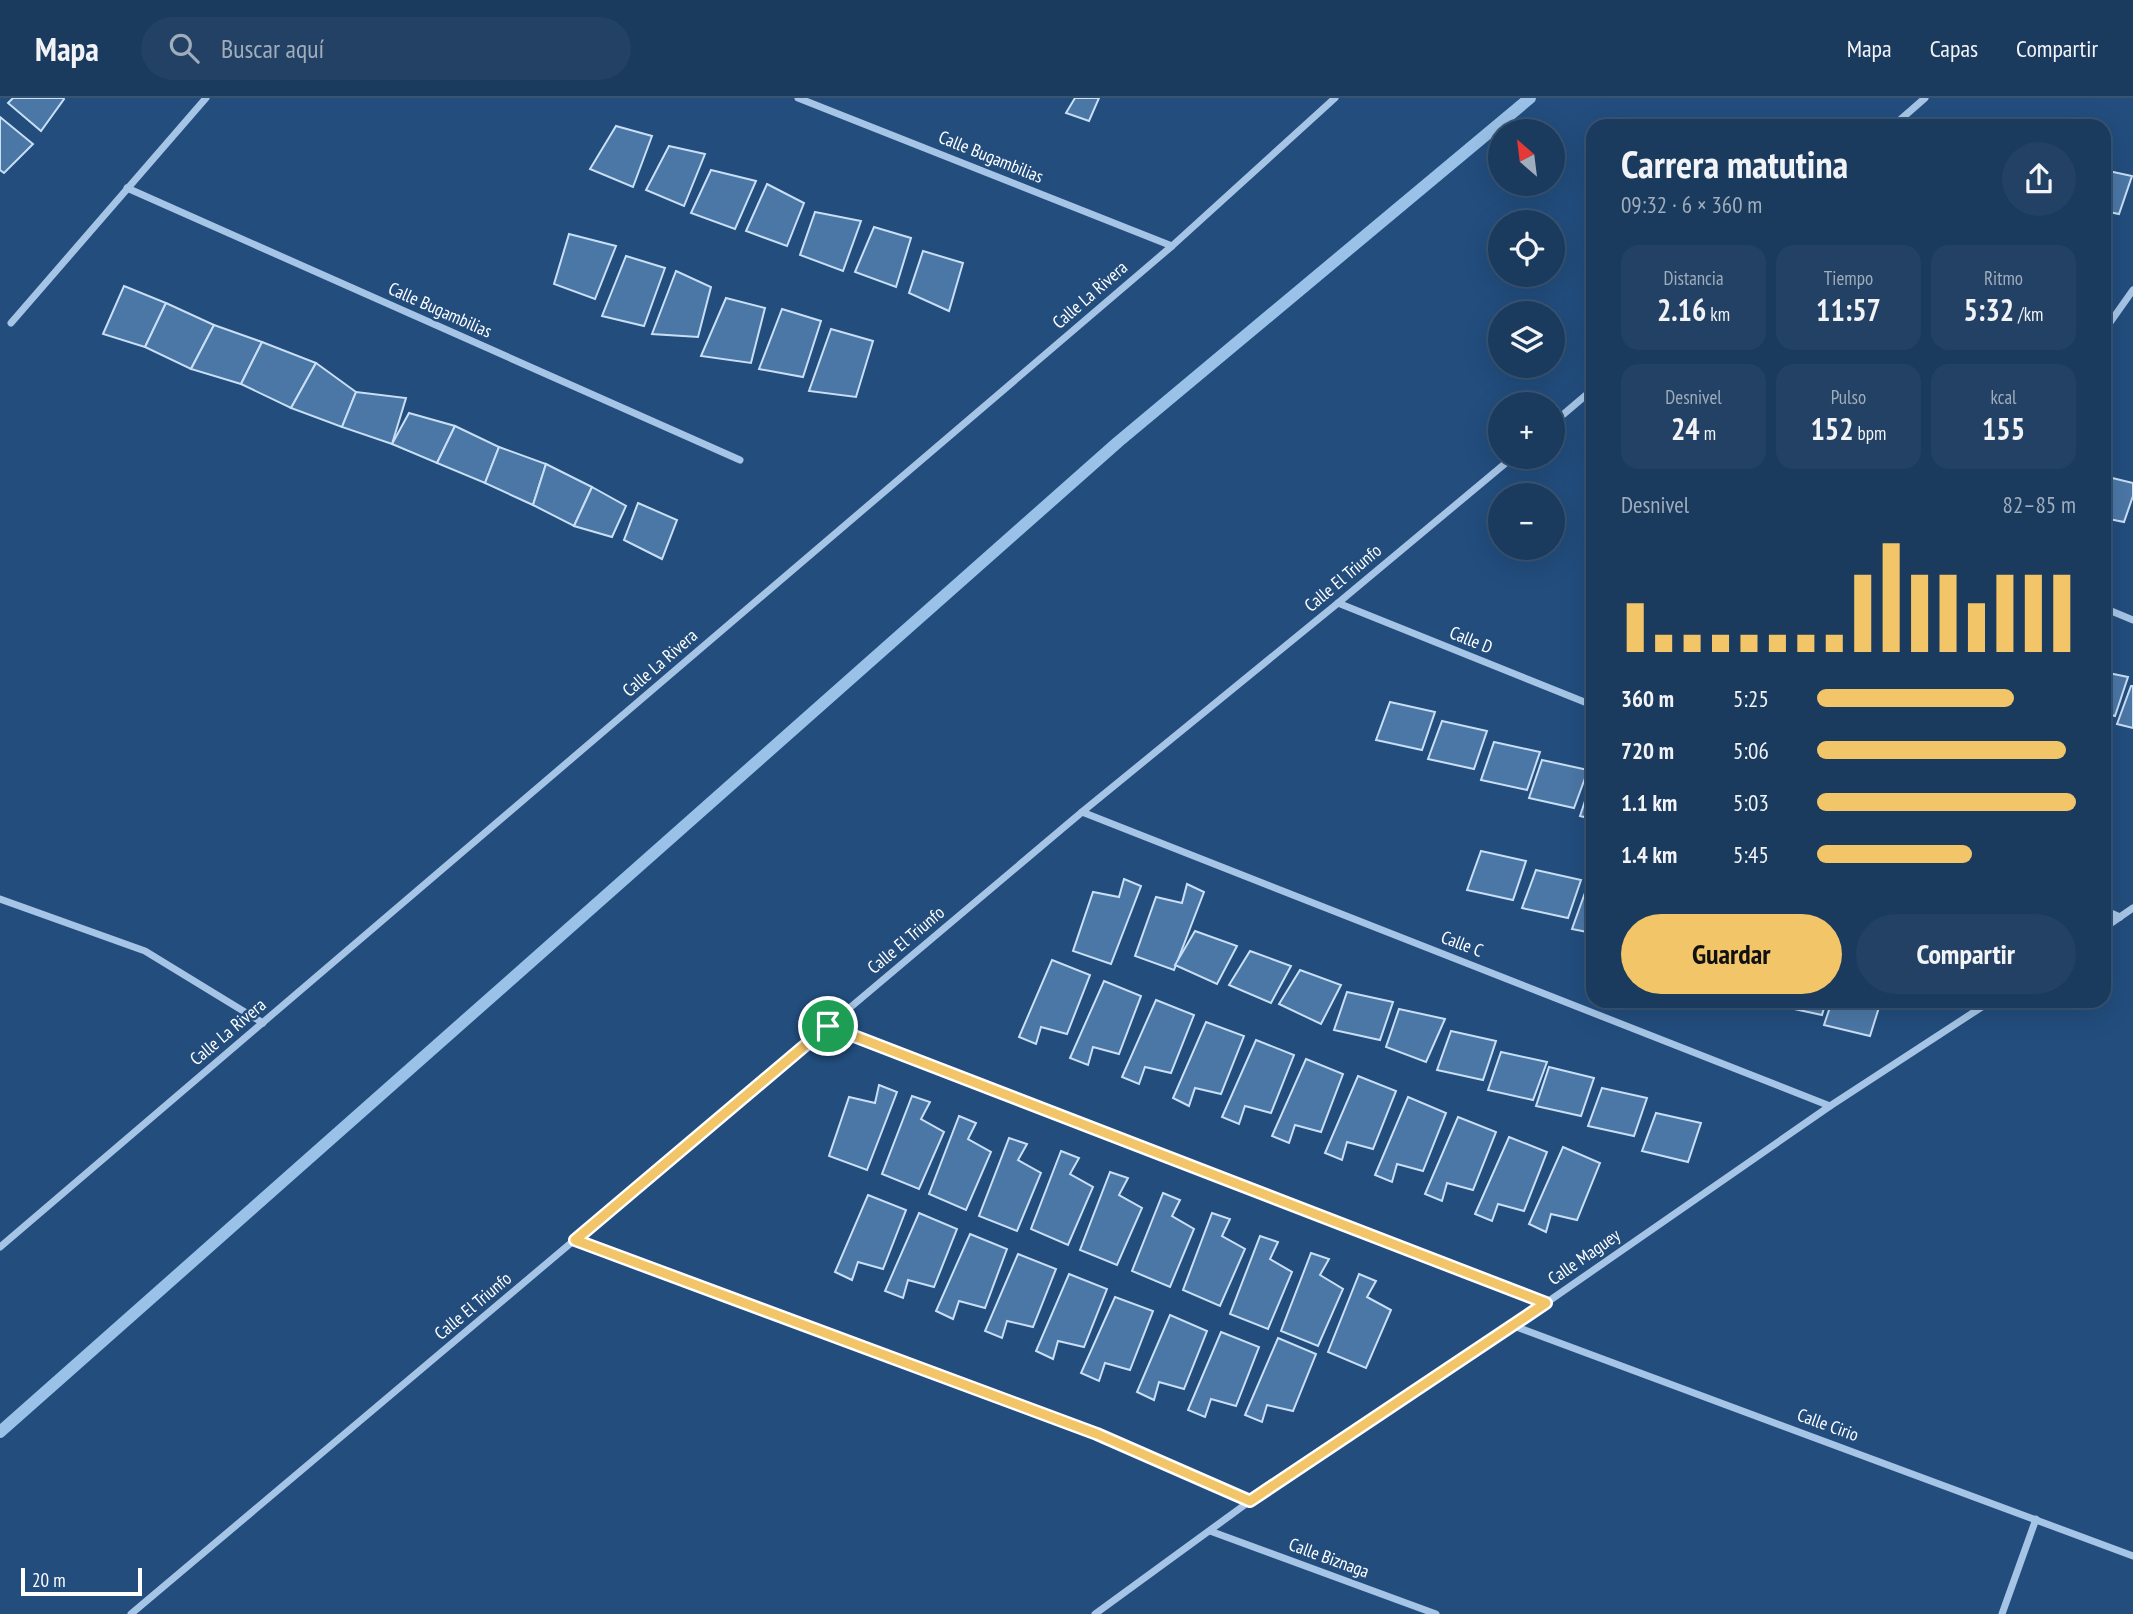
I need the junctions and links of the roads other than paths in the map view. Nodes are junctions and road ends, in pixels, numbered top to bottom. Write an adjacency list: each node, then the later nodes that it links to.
1 (206, 98): 6 (street)
2 (799, 98): 7 (street, Calle Bugambilias)
3 (1335, 98): 7 (street, Calle La Rivera)
4 (1925, 98): 5 (street)
5 (1901, 119)
6 (127, 188): 10 (street); 15 (street, Calle Bugambilias)
7 (1172, 246): 28 (street, Calle La Rivera)
8 (2133, 290): 9 (street)
9 (2111, 321)
10 (11, 323)
11 (1586, 395): 12 (street)
12 (1583, 398): 13 (street); 14 (street)
13 (1586, 399)
14 (1565, 413)
15 (740, 460)
16 (1499, 469): 17 (street, Calle El Triunfo)
17 (1338, 603): 20 (street, Calle D); 21 (street, Calle El Triunfo)
18 (2111, 611): 19 (street)
19 (2133, 620)
20 (1586, 703)
21 (1082, 812): 29 (street, Calle El Triunfo); 30 (street, Calle C)
22 (0, 900): 28 (street)
23 (2133, 908): 25 (street)
24 (2111, 913): 25 (street)
25 (2120, 917): 26 (street)
26 (2111, 923)
27 (1980, 1008): 30 (street, Calle Maguey)
28 (263, 1023): 32 (street, Calle La Rivera)
29 (828, 1026): 31 (street, Calle El Triunfo); 33 (street)
30 (1830, 1106): 33 (street, Calle Maguey)
31 (575, 1240): 35 (street); 39 (street, Calle El Triunfo)
32 (0, 1247)
33 (1546, 1303): 34 (street, Calle Maguey)
34 (1511, 1325): 35 (street, Calle Maguey); 36 (street, Calle Cirio)
35 (1250, 1501): 37 (street, Calle Maguey)
36 (2036, 1519): 38 (street, Calle Cirio); 42 (street)
37 (1210, 1531): 40 (street, Calle Maguey); 41 (street, Calle Biznaga)
38 (2133, 1556)
39 (131, 1614)
40 (1095, 1614)
41 (1436, 1614)
42 (2002, 1614)

